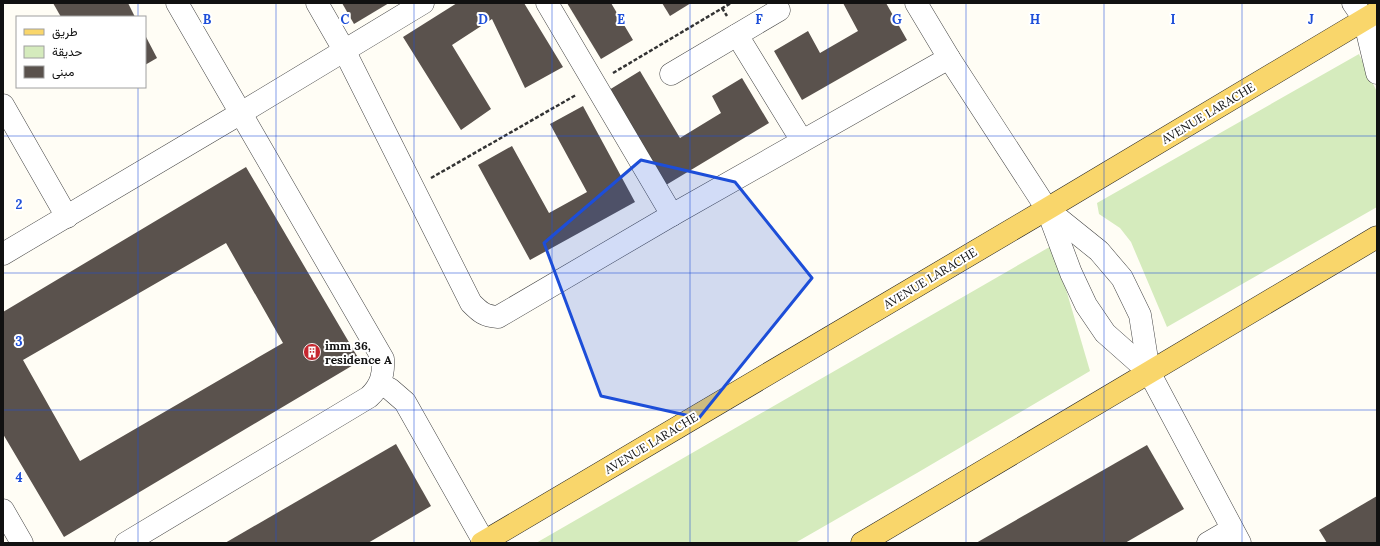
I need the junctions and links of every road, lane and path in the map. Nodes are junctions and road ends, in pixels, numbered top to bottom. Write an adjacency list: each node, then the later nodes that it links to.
1 (177, 3): 16 (street)
2 (317, 3): 10 (street)
3 (423, 3): 10 (street)
4 (547, 3): 14 (street)
5 (730, 3): 14 (path)
6 (916, 3): 11 (street)
7 (779, 10): 9 (street)
8 (1368, 16): 12 (street); 19 (main road, AVENUE LARACHE)
9 (736, 35): 13 (street); 17 (street)
10 (344, 50): 16 (street); 18 (street)
11 (949, 58): 17 (street); 19 (street)
12 (1377, 73)
13 (671, 74)
14 (594, 84): 18 (path); 20 (street)
15 (3, 105): 21 (street)
16 (241, 113): 21 (street); 25 (street)
17 (802, 141): 20 (street)
18 (413, 188): 20 (street)
19 (1047, 209): 24 (street); 24 (street); 28 (main road, AVENUE LARACHE)
20 (672, 215)
21 (67, 217): 23 (street)
22 (1377, 237): 24 (main road)
23 (3, 254)
24 (1149, 372): 27 (street); 31 (main road)
25 (380, 384): 28 (street); 30 (street)
26 (3, 510): 29 (street)
27 (1236, 536): 32 (street)
28 (483, 542)
29 (22, 543)
30 (126, 543)
31 (862, 543)
32 (1208, 543)

